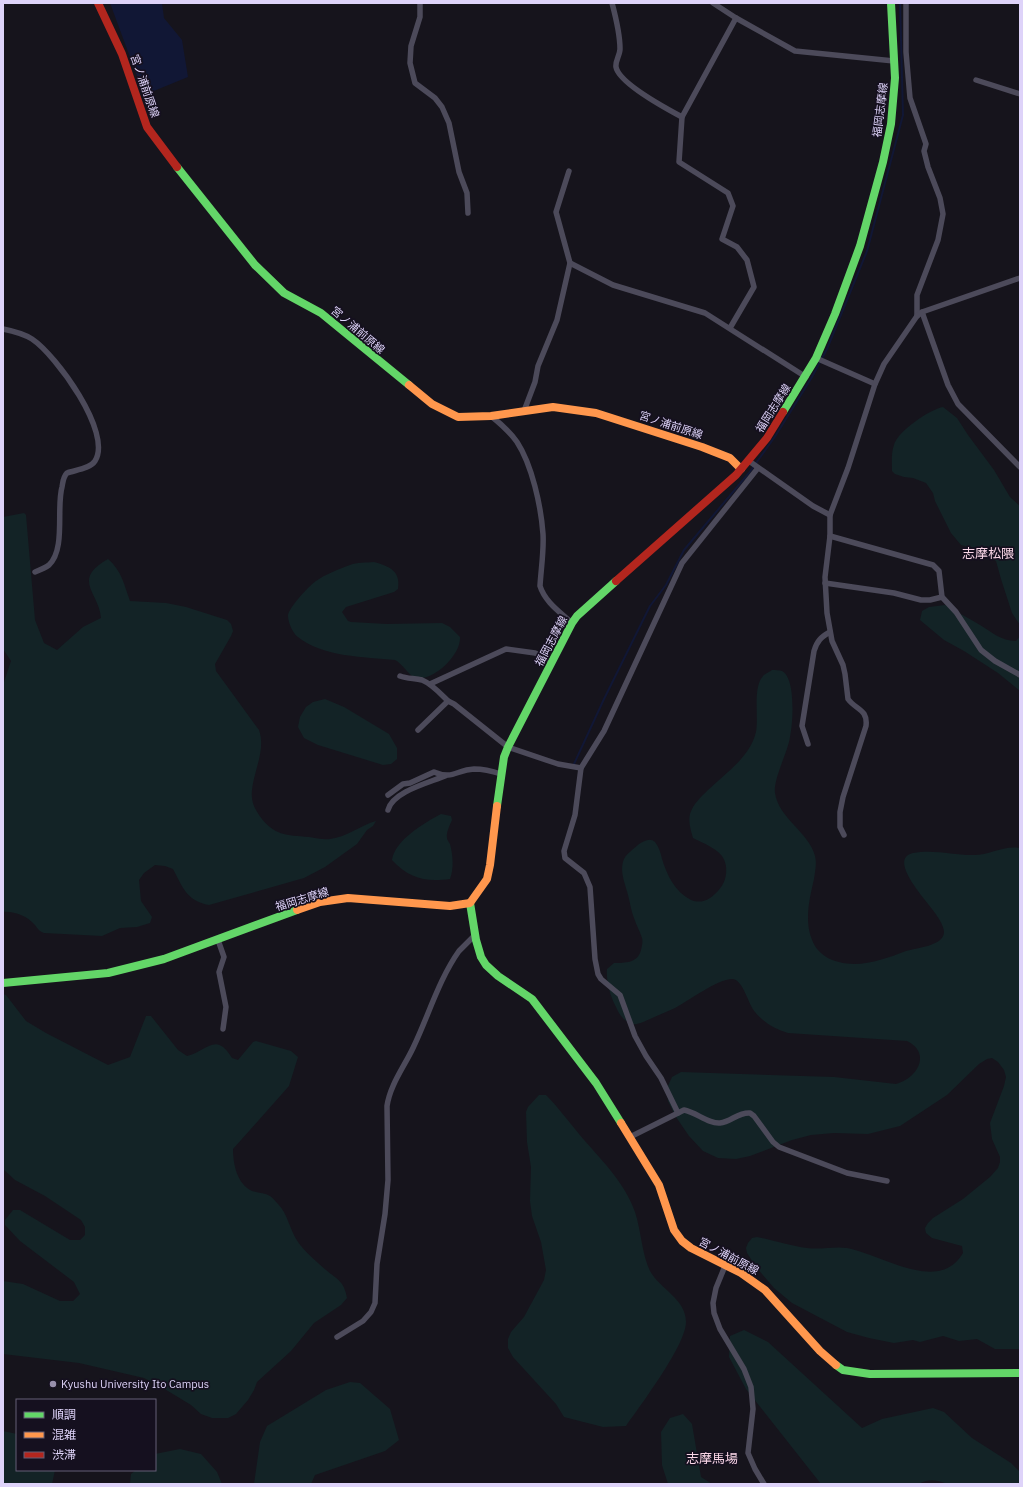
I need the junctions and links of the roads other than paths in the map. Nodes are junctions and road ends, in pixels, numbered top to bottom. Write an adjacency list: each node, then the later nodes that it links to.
1 (98, 3): 23 (main road, 宮ノ浦前原線)
2 (420, 3): 13 (street)
3 (612, 3): 11 (street)
4 (713, 3): 7 (street)
5 (891, 3): 8 (main road, 福岡志摩線)
6 (906, 3): 16 (street)
7 (736, 18): 8 (street); 11 (street)
8 (894, 61): 19 (main road, 福岡志摩線)
9 (976, 80): 10 (street)
10 (1020, 94)
11 (682, 117): 17 (street)
12 (568, 171): 14 (street)
13 (468, 213)
14 (570, 263): 17 (street); 22 (street)
15 (1020, 278): 16 (street)
16 (920, 314): 21 (street); 25 (street)
17 (730, 328): 20 (street)
18 (3, 330): 30 (street)
19 (816, 358): 20 (main road, 福岡志摩線); 21 (street)
20 (806, 377): 24 (main road, 福岡志摩線)
21 (875, 384): 28 (street)
22 (524, 411): 23 (main road, 宮ノ浦前原線); 27 (main road, 宮ノ浦前原線)
23 (491, 416): 33 (street)
24 (749, 461): 26 (street); 27 (main road, 福岡志摩線)
25 (1020, 467)
26 (758, 468): 28 (street); 43 (street)
27 (741, 469): 33 (main road, 福岡志摩線)
28 (830, 515): 29 (street)
29 (830, 536): 31 (street); 32 (street)
30 (35, 572)
31 (825, 583): 32 (street); 34 (street)
32 (942, 597): 36 (street)
33 (572, 623): 35 (main road, 福岡志摩線)
34 (830, 632): 41 (street); 48 (street)
35 (553, 661): 38 (street); 42 (main road, 福岡志摩線)
36 (1020, 675)
37 (400, 676): 38 (street)
38 (430, 684): 39 (street)
39 (448, 701): 40 (street); 42 (street)
40 (418, 730)
41 (808, 744)
42 (508, 747): 43 (street); 44 (main road, 福岡志摩線)
43 (581, 768): 54 (street)
44 (502, 774): 45 (street); 49 (main road, 福岡志摩線)
45 (445, 776): 46 (street); 47 (street)
46 (388, 795)
47 (388, 810)
48 (844, 835)
49 (470, 903): 50 (main road, 宮ノ浦前原線); 51 (main road, 福岡志摩線)
50 (474, 936): 55 (main road, 宮ノ浦前原線); 58 (street)
51 (218, 940): 52 (main road, 福岡志摩線); 53 (street)
52 (3, 983)
53 (223, 1029)
54 (678, 1113): 55 (street); 56 (street)
55 (630, 1137): 57 (main road, 宮ノ浦前原線)
56 (887, 1181)
57 (725, 1266): 59 (main road, 宮ノ浦前原線); 60 (street)
58 (337, 1337)
59 (1020, 1373)
60 (764, 1484)

